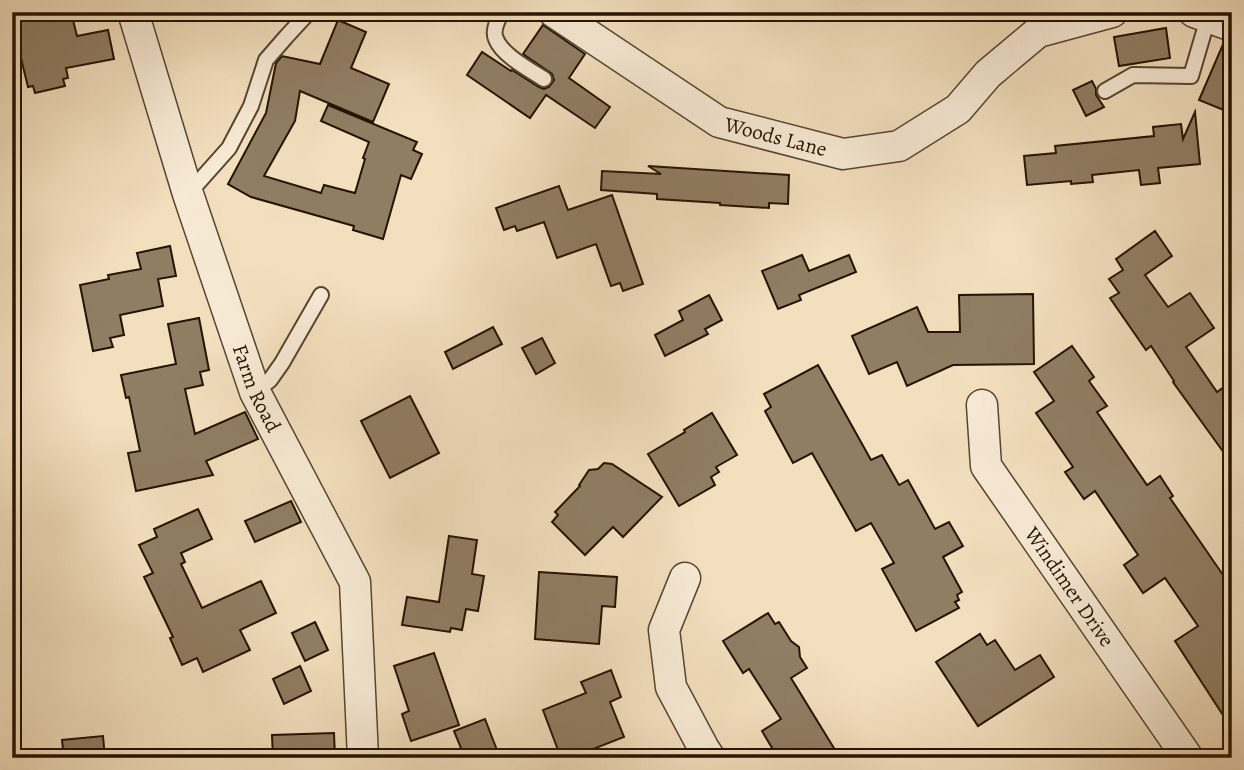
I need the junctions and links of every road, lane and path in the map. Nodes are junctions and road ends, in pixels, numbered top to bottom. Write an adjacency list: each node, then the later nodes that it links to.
1 (133, 12): 9 (street, Farm Road)
2 (309, 12): 9 (lane)
3 (502, 12): 7 (lane)
4 (554, 12): 5 (street, Woods Lane)
5 (1112, 12)
6 (1211, 19): 8 (lane)
7 (544, 79)
8 (1105, 91)
9 (188, 194): 11 (street, Farm Road)
10 (321, 295): 11 (lane)
11 (255, 393): 14 (street, Farm Road)
12 (982, 405): 16 (street, Windimer Drive)
13 (685, 578): 15 (street)
14 (363, 758)
15 (710, 758)
16 (1188, 758)

